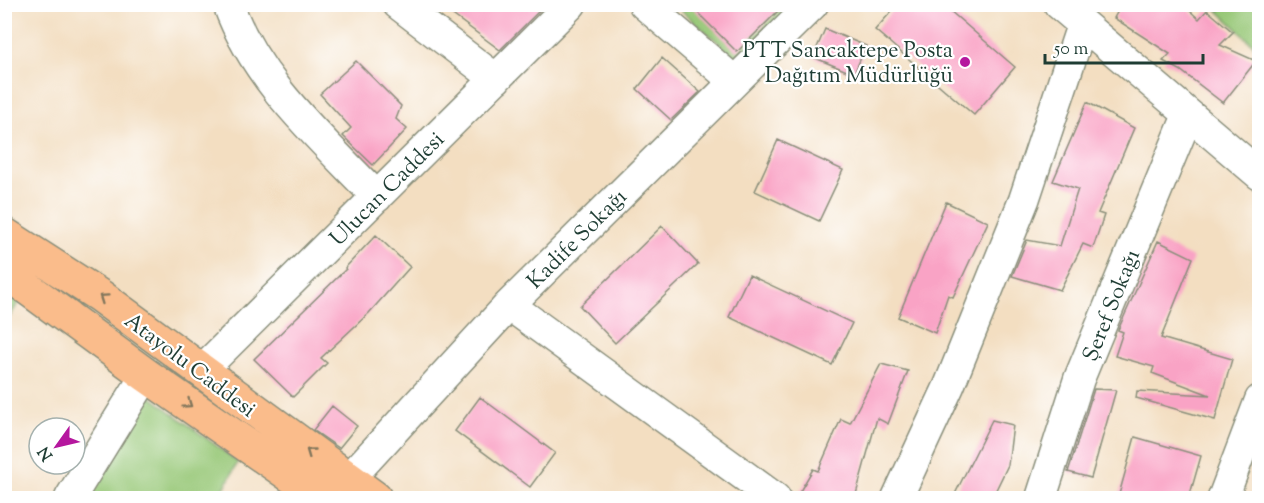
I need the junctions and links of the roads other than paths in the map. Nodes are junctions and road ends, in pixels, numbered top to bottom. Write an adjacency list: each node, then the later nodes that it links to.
1 (228, 4): 12 (street)
2 (398, 4): 8 (street)
3 (571, 4): 8 (street, Ulucan Caddesi)
4 (644, 4): 9 (street)
5 (813, 4): 9 (street, Kadife Sokağı)
6 (1059, 4): 7 (street)
7 (1082, 25): 10 (street); 23 (street)
8 (496, 79): 12 (street, Ulucan Caddesi)
9 (734, 81): 15 (street, Kadife Sokağı)
10 (1188, 114): 11 (street); 24 (street, Şeref Sokağı)
11 (1260, 175)
12 (377, 196): 16 (street, Ulucan Caddesi)
13 (8, 233): 14 (street); 16 (main road, Atayolu Caddesi, one-way to 13)
14 (11, 277): 17 (main road, Atayolu Caddesi)
15 (509, 305): 19 (street, Kadife Sokağı); 22 (street)
16 (201, 371): 19 (main road, Atayolu Caddesi, one-way to 16)
17 (146, 375): 19 (main road, Atayolu Caddesi, one-way to 19); 20 (street)
18 (1260, 400): 25 (street)
19 (337, 492): 21 (main road, Atayolu Caddesi)
20 (70, 498)
21 (375, 498)
22 (776, 498)
23 (897, 498)
24 (1041, 498)
25 (1223, 498)

